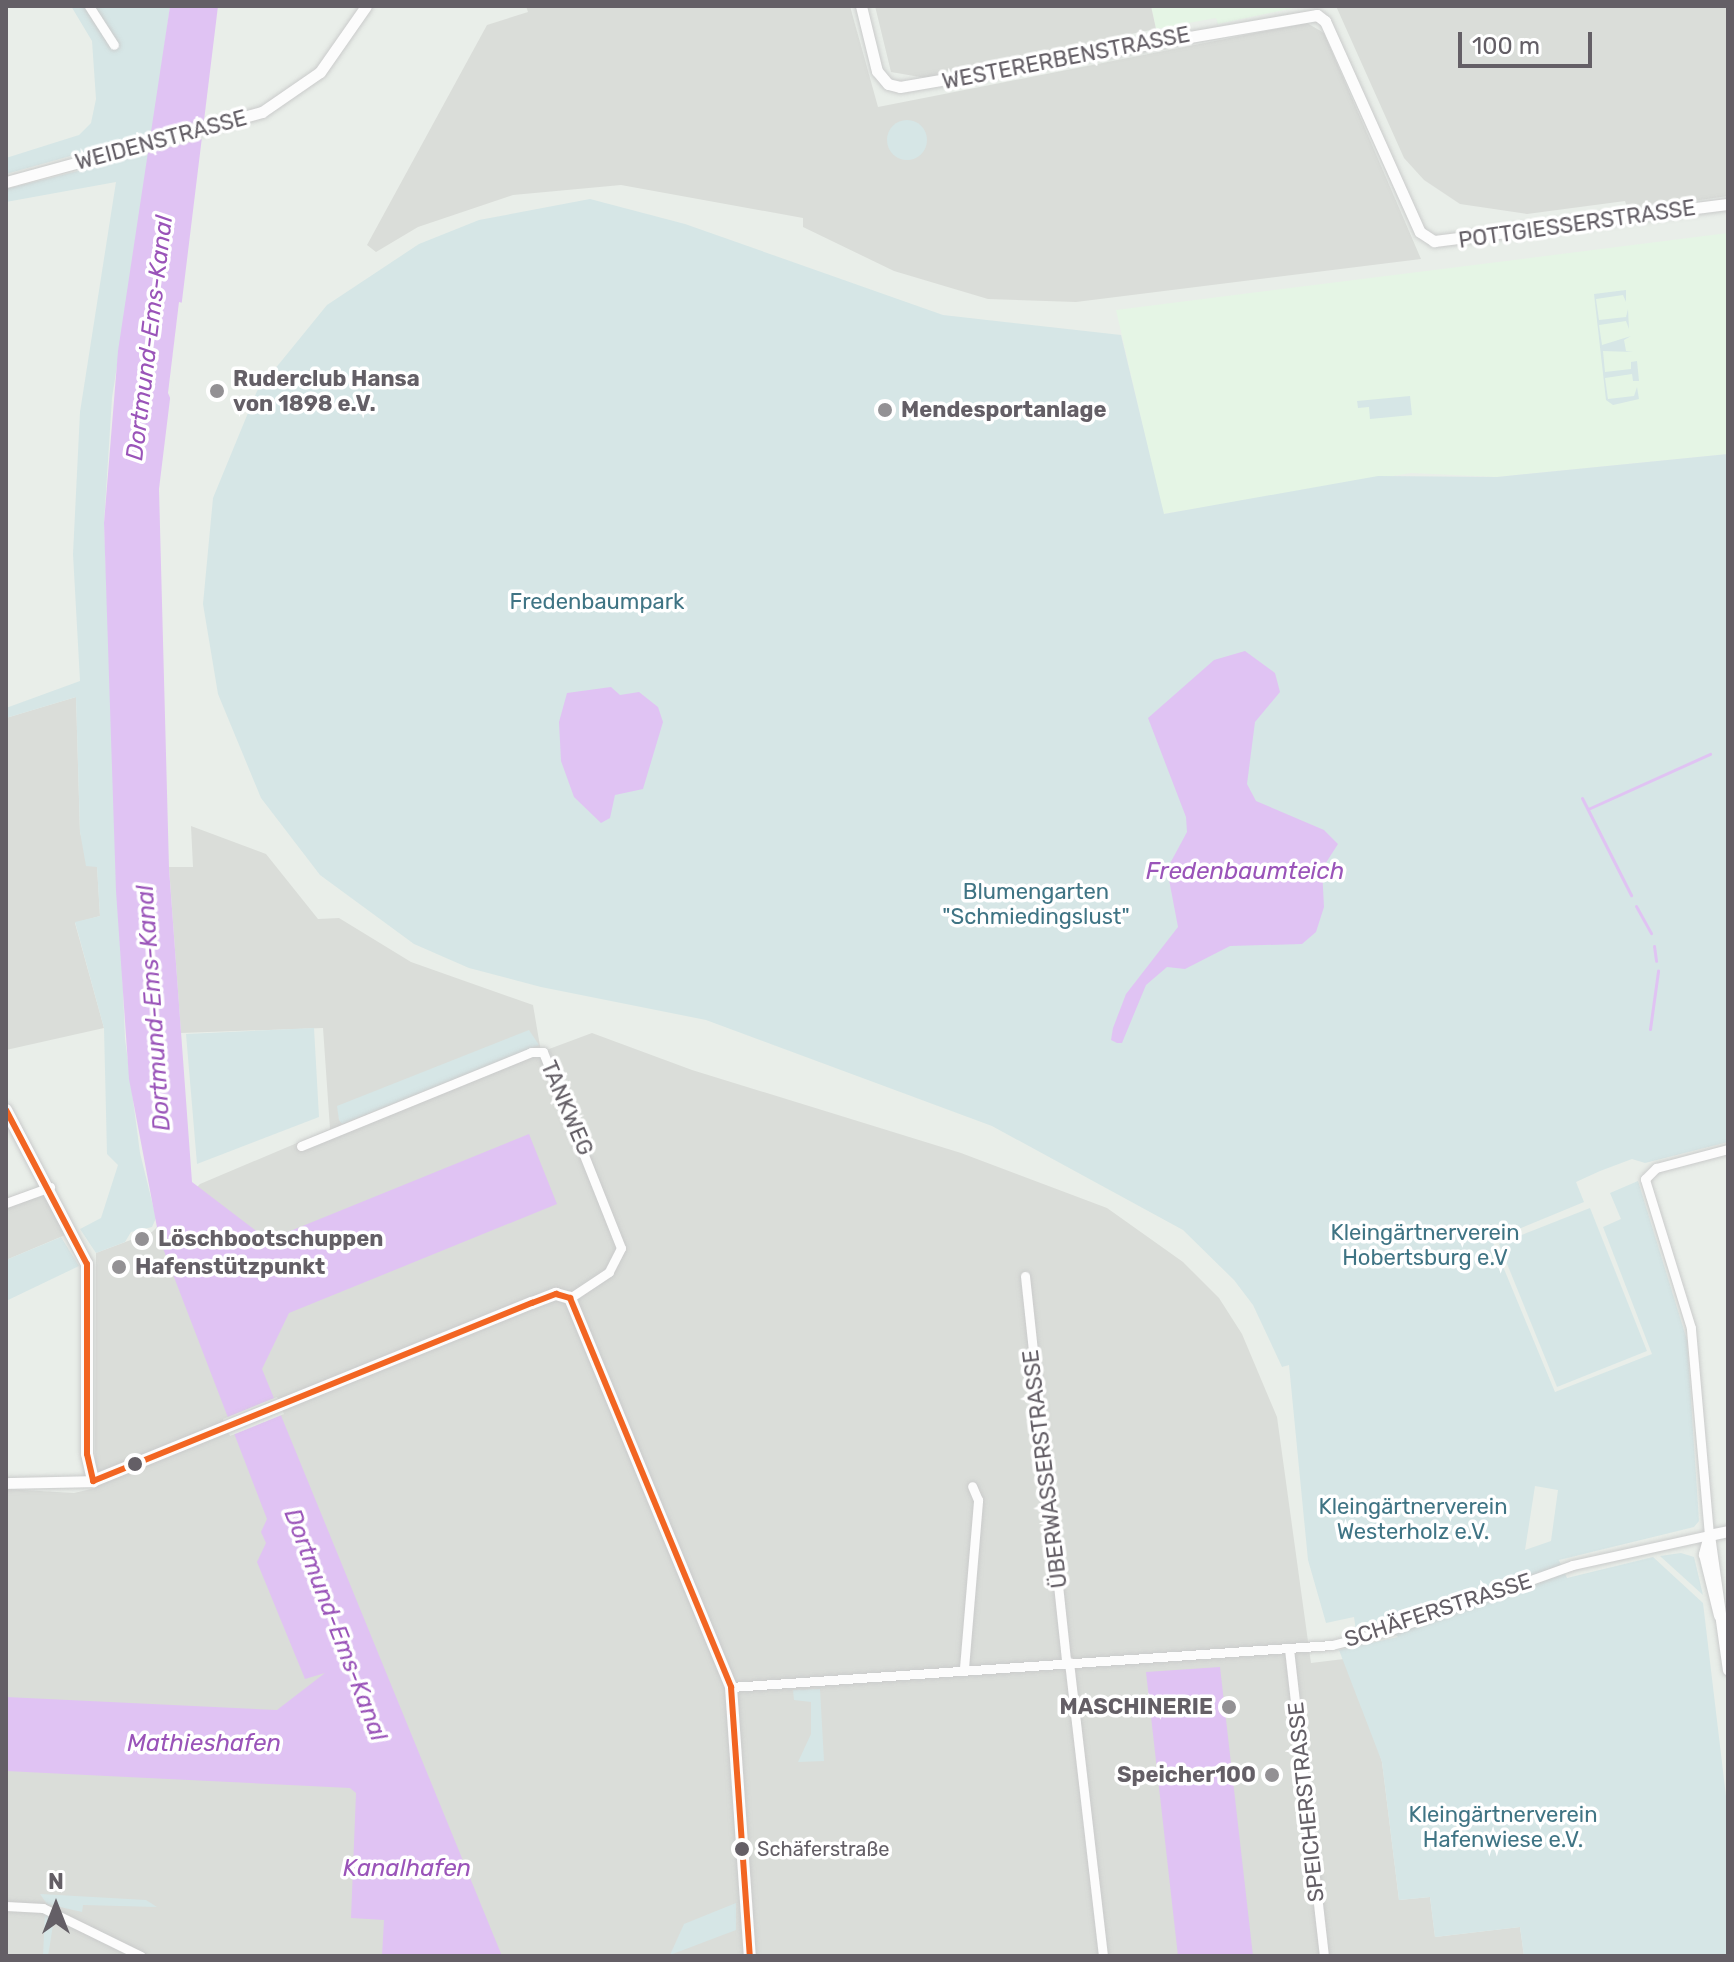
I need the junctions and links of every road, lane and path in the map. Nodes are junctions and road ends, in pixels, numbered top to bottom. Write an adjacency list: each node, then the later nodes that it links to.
1 (89, 6): 5 (street)
2 (366, 6): 6 (street, WEIDENSTRASSE)
3 (861, 6): 4 (street, WESTERERBENSTRASSE)
4 (1325, 21): 7 (street, POTTGIESSERSTRASSE)
5 (114, 45)
6 (6, 182)
7 (1728, 204)
8 (6, 1110): 11 (main road)
9 (301, 1146): 14 (street, TANKWEG)
10 (1728, 1149): 19 (street)
11 (50, 1187): 12 (street); 15 (main road)
12 (6, 1203)
13 (1025, 1276): 22 (street, ÜBERWASSERSTRASSE)
14 (570, 1298): 15 (main road); 25 (main road)
15 (93, 1481): 16 (street)
16 (6, 1483)
17 (972, 1486): 23 (street)
18 (1728, 1531): 19 (street)
19 (1709, 1535): 20 (street); 21 (street, SCHÄFERSTRASSE)
20 (1724, 1619): 24 (street)
21 (1289, 1649): 22 (street, SCHÄFERSTRASSE); 30 (street, SPEICHERSTRASSE)
22 (1068, 1662): 23 (street, SCHÄFERSTRASSE); 29 (street, ÜBERWASSERSTRASSE)
23 (964, 1668): 25 (street, SCHÄFERSTRASSE)
24 (1728, 1670)
25 (731, 1687): 28 (main road)
26 (6, 1906): 27 (street)
27 (141, 1956)
28 (750, 1956)
29 (1103, 1956)
30 (1324, 1956)

